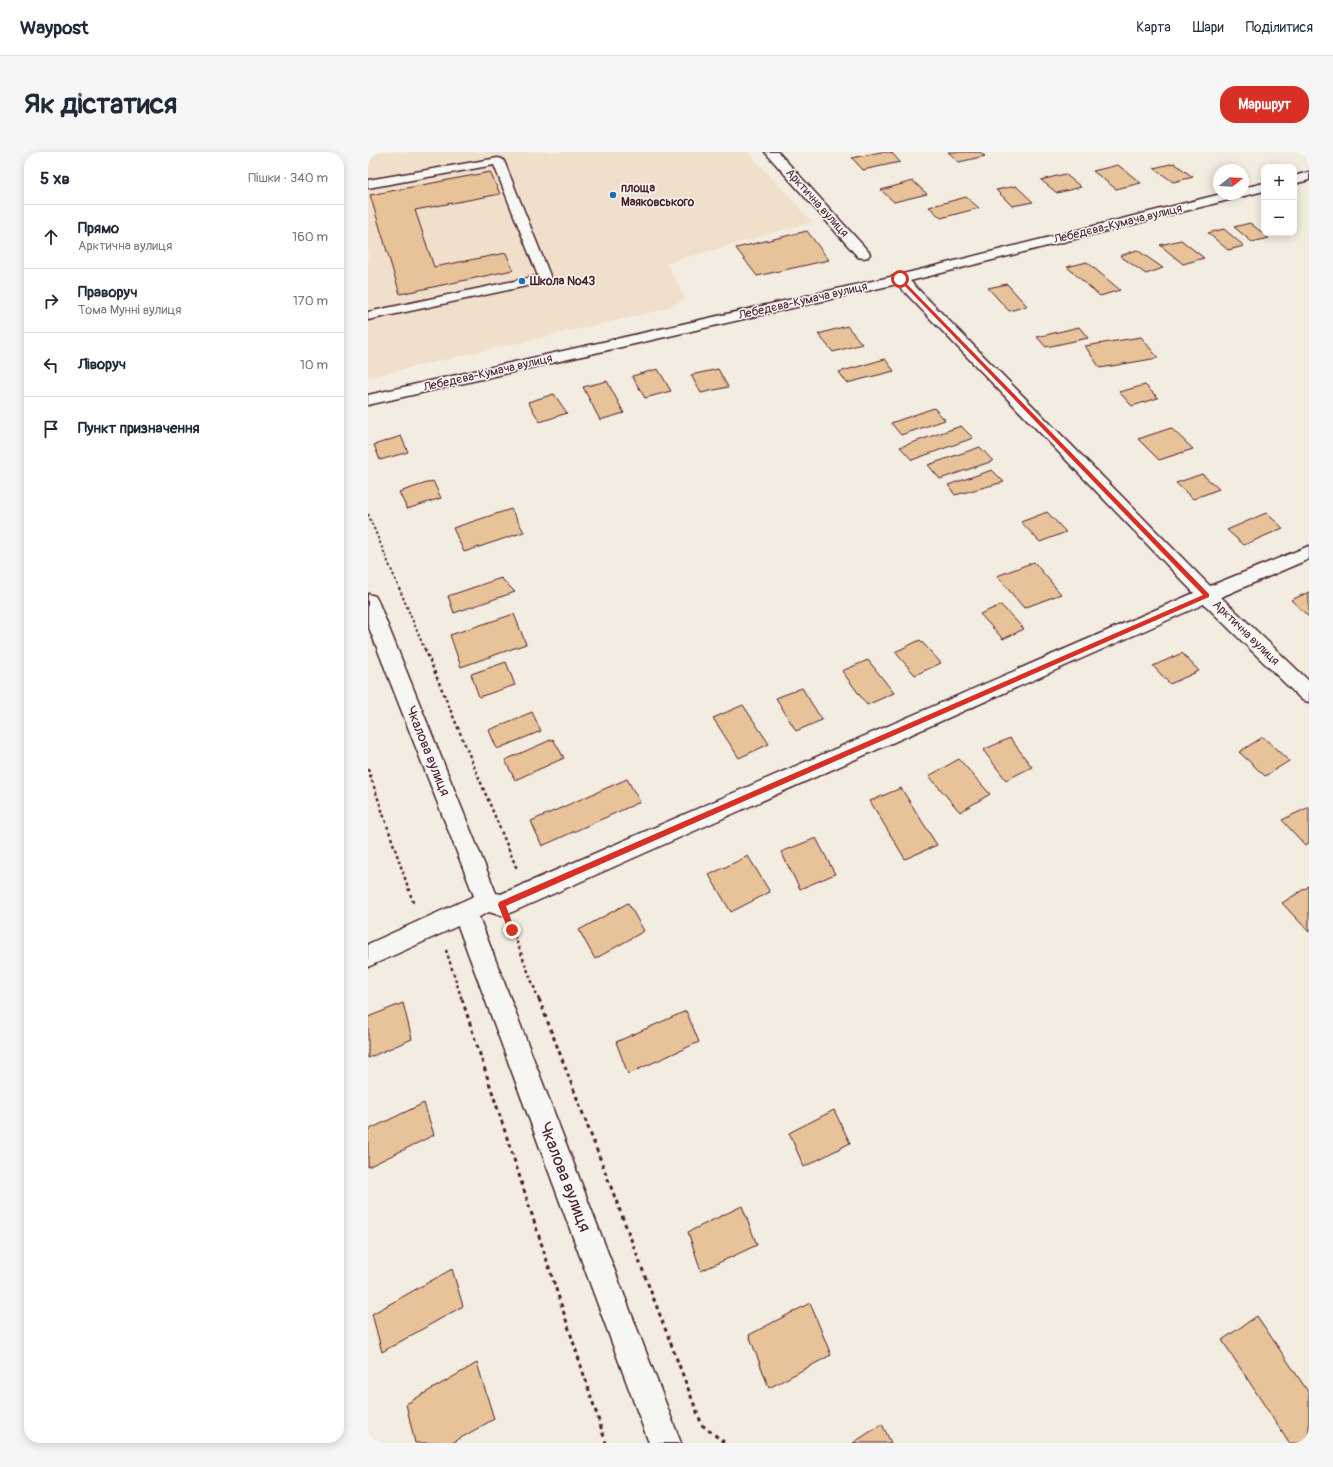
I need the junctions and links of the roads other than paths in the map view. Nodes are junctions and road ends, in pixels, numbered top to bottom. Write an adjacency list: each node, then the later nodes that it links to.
1 (771, 152): 8 (street, Арктична вулиця)
2 (1309, 176): 3 (street)
3 (1297, 179)
4 (368, 184): 10 (lane)
5 (1261, 188): 6 (street)
6 (1249, 191)
7 (1213, 200): 9 (street, Лебедєва-Кумача вулиця)
8 (863, 254)
9 (900, 279): 11 (street, Лебедєва-Кумача вулиця); 13 (street, Арктична вулиця)
10 (368, 316)
11 (368, 400)
12 (1309, 552): 13 (street)
13 (1207, 595): 15 (street, Арктична вулиця); 16 (street)
14 (368, 601): 16 (street, Чкалова вулиця)
15 (1309, 694)
16 (485, 906): 17 (street); 18 (street, Чкалова вулиця)
17 (368, 956)
18 (664, 1443)

